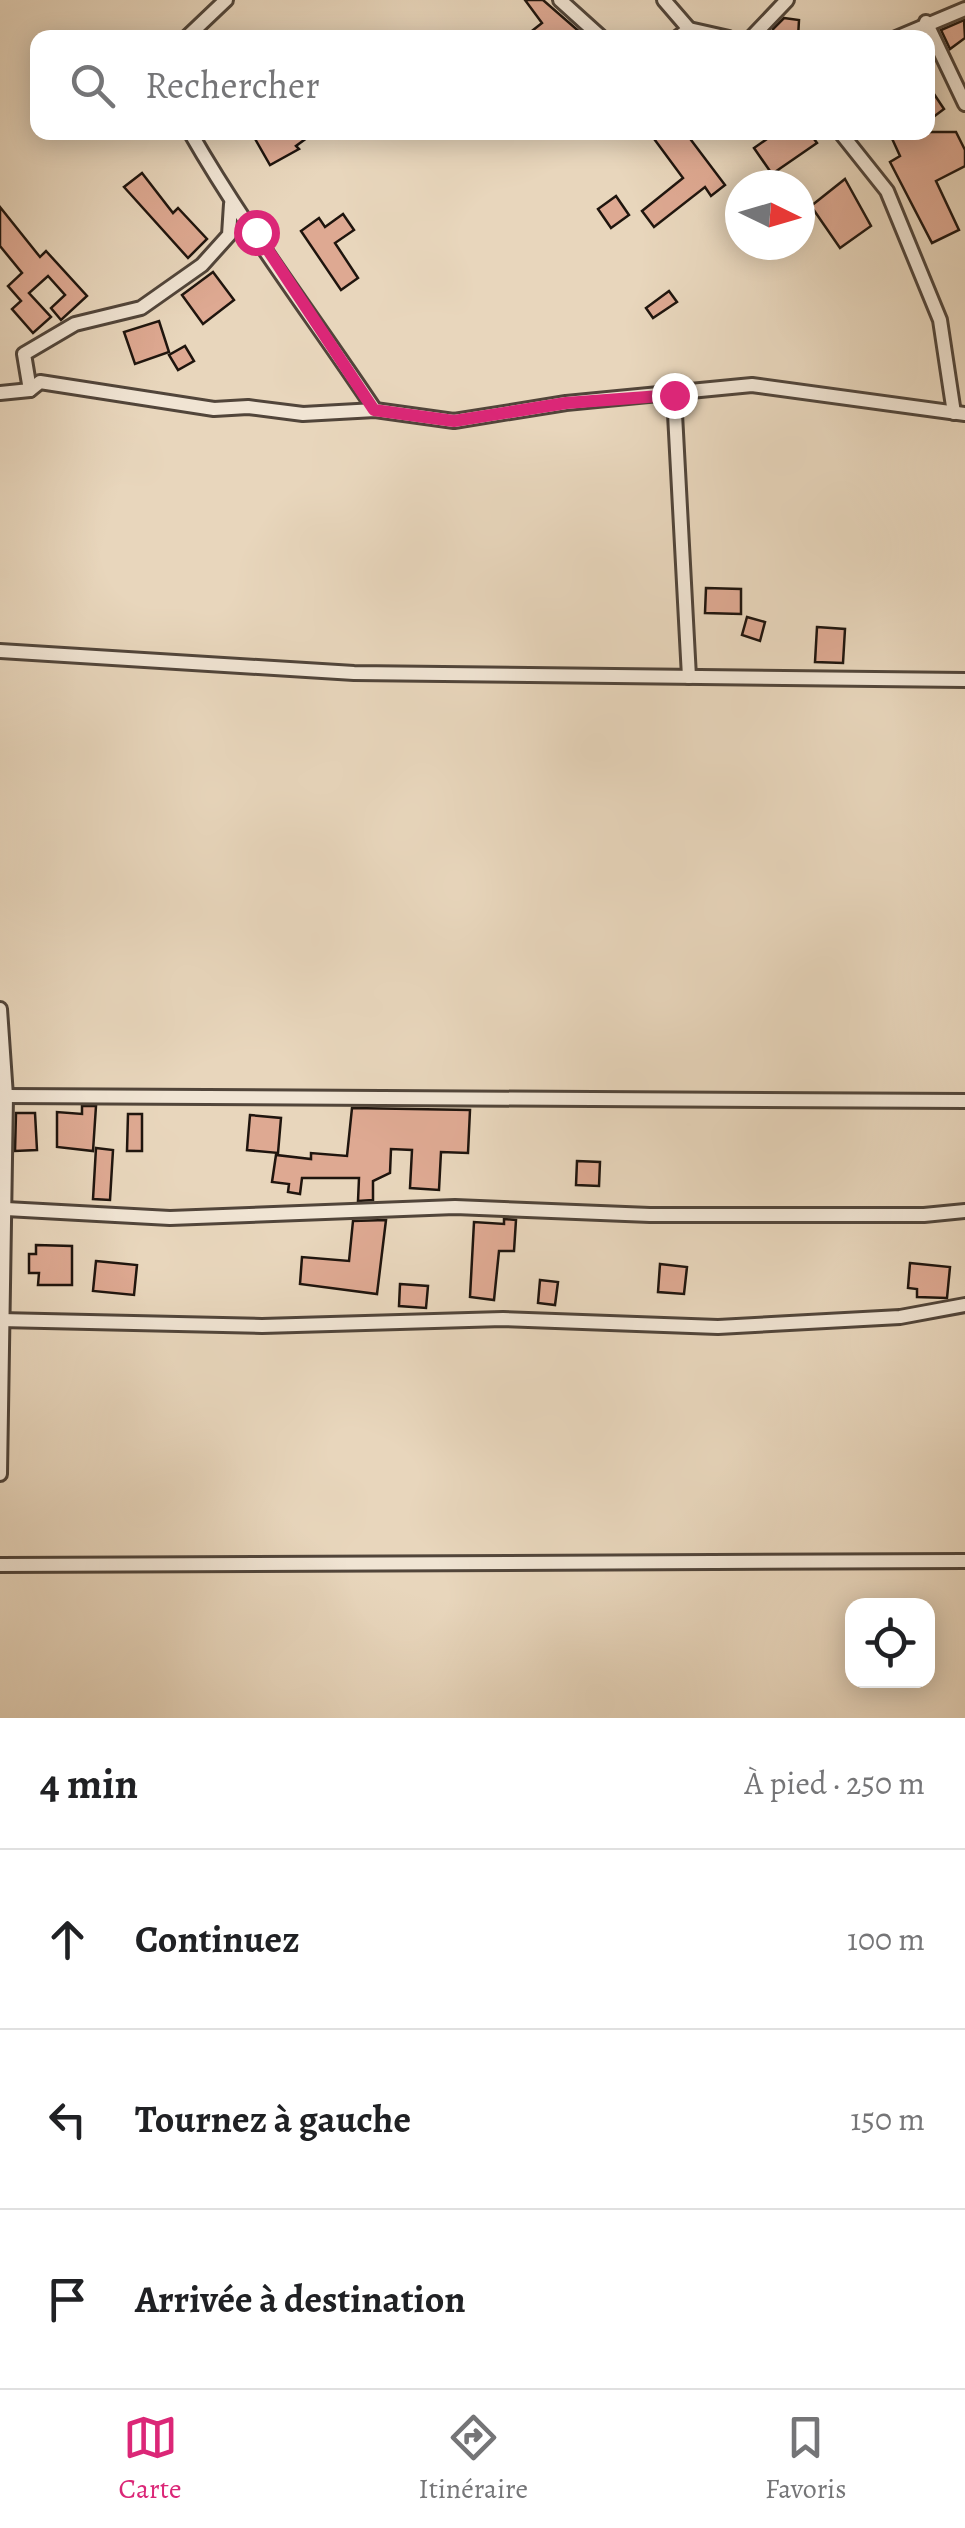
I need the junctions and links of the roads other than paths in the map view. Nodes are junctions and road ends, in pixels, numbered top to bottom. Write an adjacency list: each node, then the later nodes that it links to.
1 (226, 0): 7 (street)
2 (560, 0): 8 (street)
3 (664, 0): 9 (street)
4 (786, 0): 10 (street)
5 (965, 8): 6 (street)
6 (926, 22): 11 (street); 12 (street)
7 (194, 30)
8 (593, 30)
9 (680, 30)
10 (758, 30)
11 (911, 30)
12 (930, 30)
13 (935, 41): 14 (street)
14 (965, 104)
15 (195, 140): 17 (street)
16 (846, 140): 22 (street)
17 (231, 204): 18 (street); 21 (street)
18 (30, 390): 19 (street); 21 (street)
19 (0, 393)
20 (674, 395): 21 (street); 22 (street); 24 (street)
21 (374, 410)
22 (960, 414)
23 (0, 651): 24 (street)
24 (688, 677): 25 (street)
25 (965, 680)
26 (0, 1010): 27 (street)
27 (2, 1078): 28 (street)
28 (6, 1096): 29 (street); 30 (street)
29 (965, 1101)
30 (6, 1210): 31 (street); 33 (street)
31 (965, 1211)
32 (965, 1305): 33 (street)
33 (3, 1320): 34 (street)
34 (0, 1474)
35 (965, 1560): 36 (street)
36 (0, 1565)

